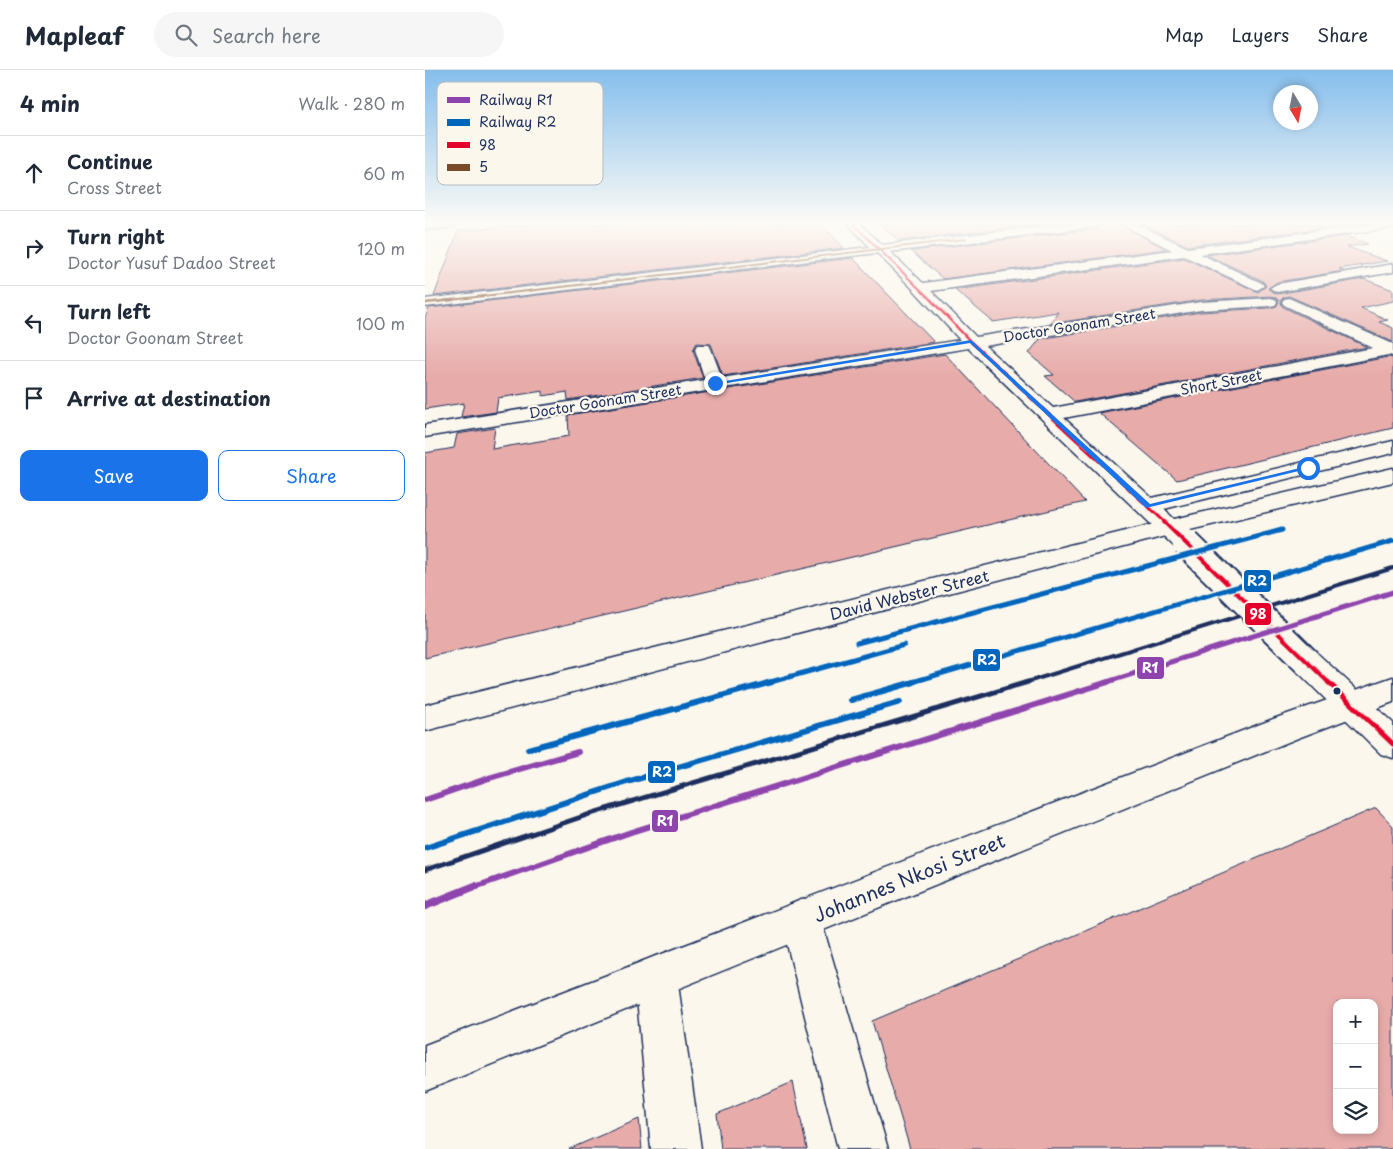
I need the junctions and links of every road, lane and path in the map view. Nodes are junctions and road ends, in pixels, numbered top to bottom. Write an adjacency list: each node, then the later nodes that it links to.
1 (666, 274): 13 (main road)
2 (906, 274): 8 (main road)
3 (1021, 274): 8 (main road)
4 (1226, 274): 10 (main road)
5 (1356, 274): 9 (main road)
6 (1375, 274): 7 (main road)
7 (1393, 282): 11 (main road)
8 (920, 288): 15 (main road)
9 (1277, 288): 10 (main road); 11 (main road)
10 (1252, 289): 12 (main road); 14 (main road)
11 (1293, 300): 12 (main road); 17 (main road)
12 (1269, 302): 14 (main road)
13 (425, 303)
14 (1201, 306): 15 (main road, Doctor Goonam Street)
15 (971, 342): 18 (main road, Doctor Goonam Street); 19 (main road)
16 (703, 349): 18 (main road)
17 (1392, 350): 19 (main road, Short Street)
18 (715, 383): 20 (main road, Doctor Goonam Street)
19 (1049, 415): 23 (main road)
20 (425, 431)
21 (1393, 447): 23 (main road)
22 (1393, 475): 24 (main road, David Webster Street)
23 (1149, 506): 24 (main road)
24 (1178, 535): 26 (main road, bridge); 27 (main road, David Webster Street)
25 (1393, 689): 26 (main road, Johannes Nkosi Street)
26 (1351, 704): 28 (main road); 29 (main road, Johannes Nkosi Street)
27 (425, 718)
28 (1393, 744)
29 (801, 920): 30 (main road, Johannes Nkosi Street); 33 (main road)
30 (656, 977): 31 (main road, Johannes Nkosi Street); 32 (main road)
31 (425, 1068)
32 (676, 1149)
33 (863, 1149)

